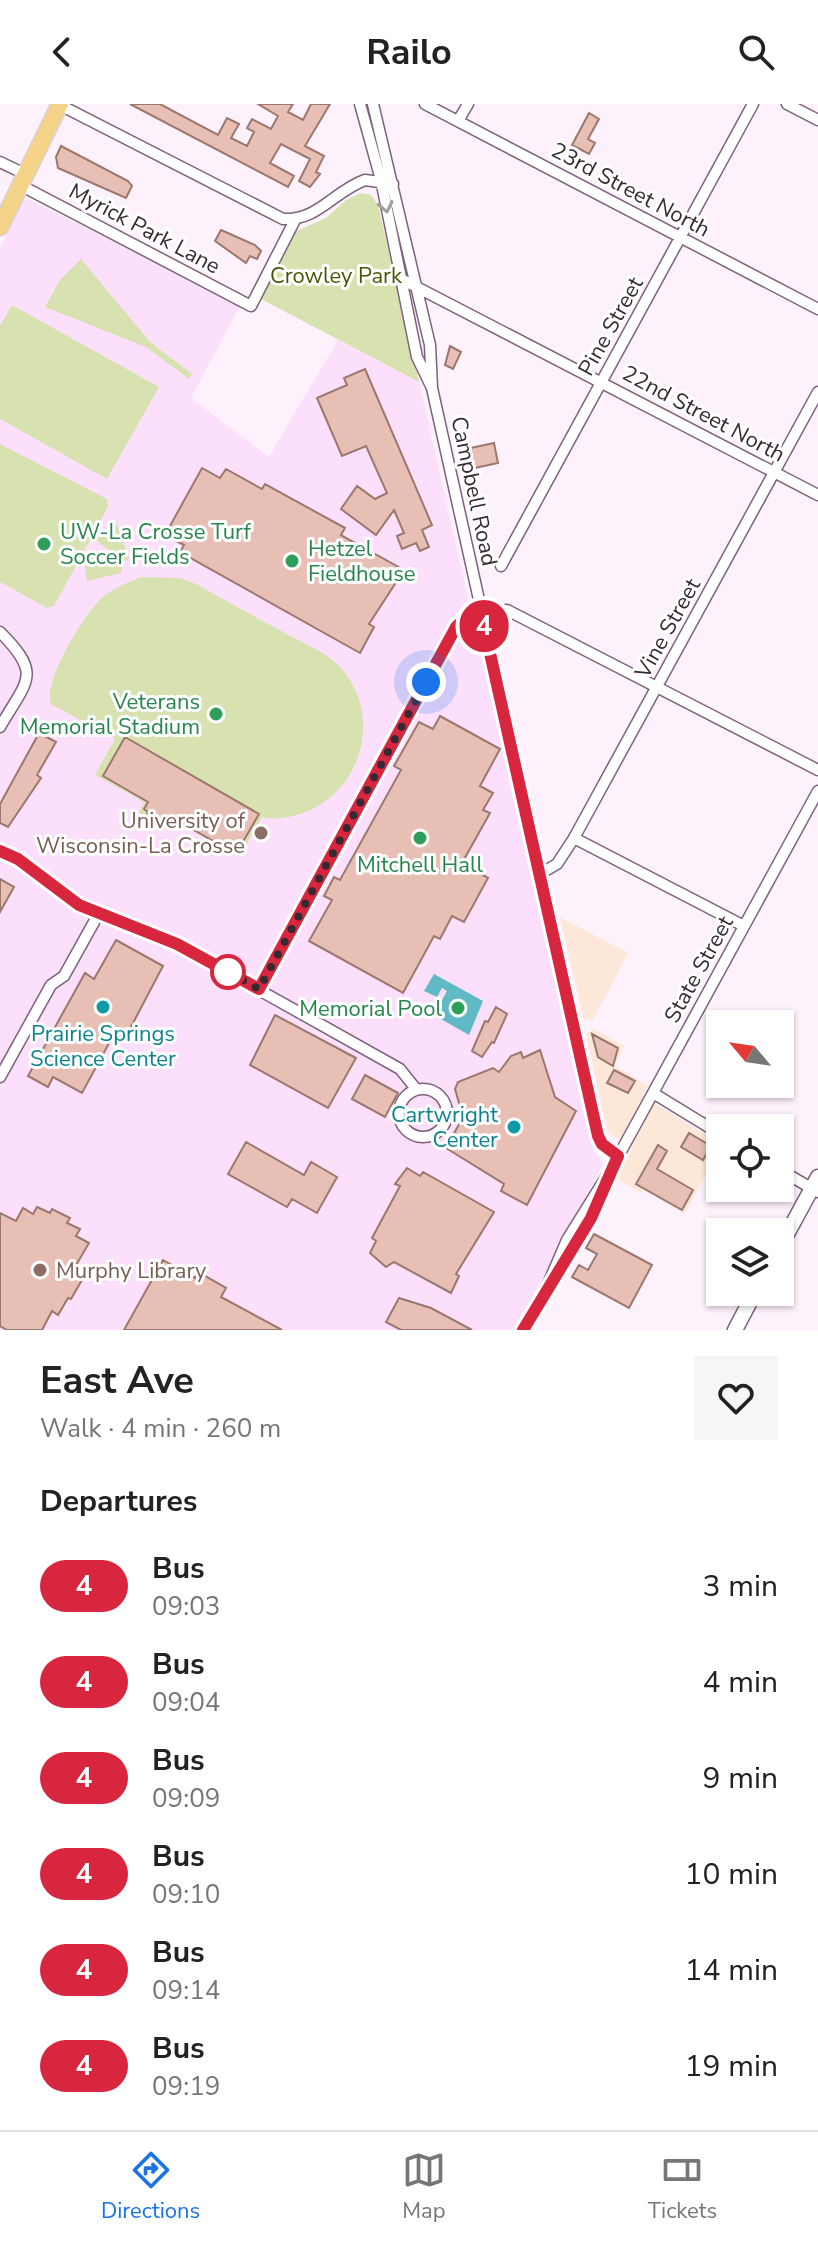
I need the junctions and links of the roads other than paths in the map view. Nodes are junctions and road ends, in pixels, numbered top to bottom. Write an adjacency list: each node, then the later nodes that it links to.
1 (60, 104): 11 (main road); 14 (street)
2 (360, 104): 12 (street, Campbell Road)
3 (373, 104): 13 (street, Campbell Road)
4 (425, 104): 9 (street, 23rd Street North)
5 (468, 104): 9 (street)
6 (753, 104): 16 (street, Pine Street)
7 (787, 104): 8 (street)
8 (818, 120)
9 (458, 121): 16 (street, 23rd Street North)
10 (0, 162): 11 (street, Myrick Park Lane)
11 (23, 180): 14 (street, Myrick Park Lane); 15 (main road)
12 (381, 180): 13 (street); 14 (street); 17 (street, Campbell Road, one-way to 17)
13 (393, 184): 18 (street, Campbell Road)
14 (295, 220)
15 (0, 227)
16 (680, 238): 19 (street, 23rd Street North); 20 (street, Pine Street)
17 (401, 279): 18 (street, 22nd Street North); 21 (street, Campbell Road)
18 (416, 287): 20 (street, 22nd Street North); 21 (street, Campbell Road)
19 (818, 309)
20 (601, 382): 23 (street, 22nd Street North); 25 (street, Pine Street)
21 (432, 388): 26 (street, Campbell Road)
22 (818, 392): 23 (street, Vine Street)
23 (774, 472): 24 (street, 22nd Street North); 28 (street, Vine Street)
24 (818, 495)
25 (501, 566)
26 (481, 613): 28 (street); 34 (street, Campbell Road); 37 (street)
27 (0, 632): 29 (street)
28 (658, 685): 30 (street); 32 (street, Vine Street)
29 (0, 727)
30 (818, 770)
31 (818, 791): 36 (street, State Street)
32 (574, 838): 34 (street, Vine Street); 36 (street)
33 (0, 851): 37 (street)
34 (540, 874): 42 (street, Campbell Road)
35 (94, 922): 38 (street)
36 (744, 926): 40 (street, State Street)
37 (259, 989): 39 (street)
38 (0, 1077)
39 (416, 1089): 39 (street)
40 (653, 1093): 41 (street); 42 (street, State Street)
41 (706, 1125)
42 (616, 1161): 47 (street, State Street)
43 (794, 1176): 44 (street)
44 (816, 1186): 45 (street)
45 (794, 1223)
46 (748, 1306): 48 (street)
47 (523, 1330)
48 (735, 1330)

